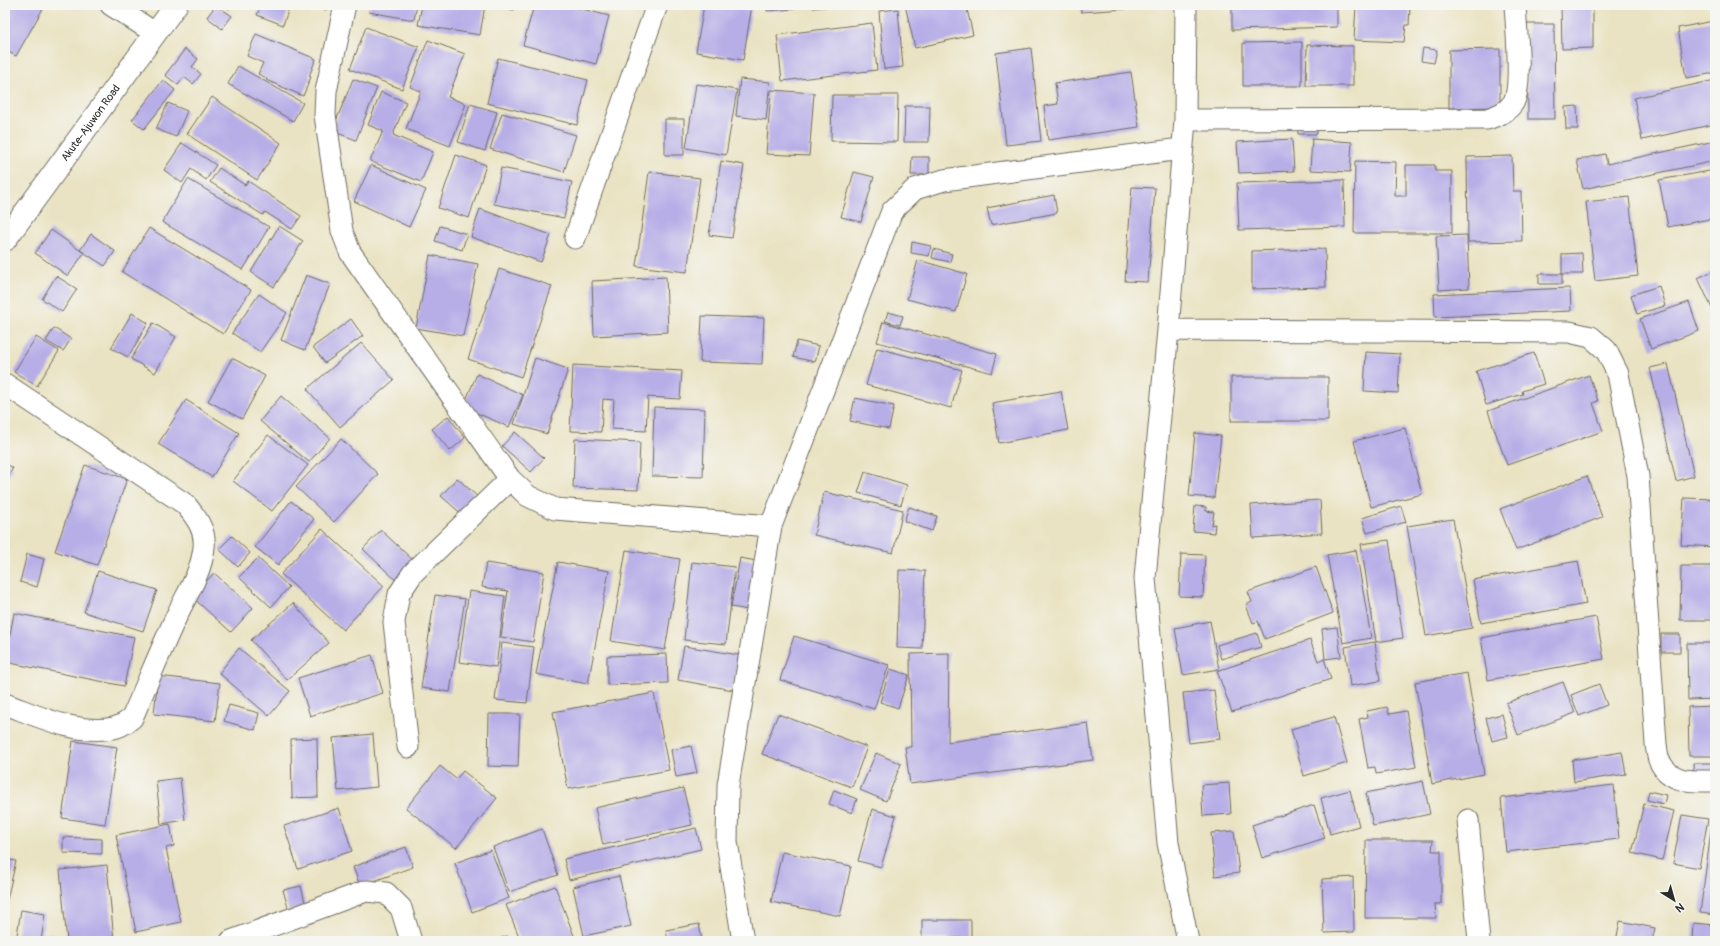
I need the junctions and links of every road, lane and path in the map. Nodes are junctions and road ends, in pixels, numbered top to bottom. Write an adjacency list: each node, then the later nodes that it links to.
1 (111, 5): 7 (street)
2 (176, 5): 7 (main road, Akute-Ajuwon Road)
3 (345, 5): 14 (street)
4 (657, 5): 10 (street)
5 (1186, 5): 8 (street)
6 (1515, 5): 8 (street)
7 (155, 33): 11 (main road, Akute-Ajuwon Road)
8 (1185, 120): 9 (street)
9 (1181, 149): 12 (street); 15 (street)
10 (575, 238)
11 (5, 240)
12 (1168, 330): 18 (street); 23 (street)
13 (5, 384): 16 (street)
14 (510, 479): 15 (street); 17 (street)
15 (772, 526): 22 (street)
16 (5, 704)
17 (408, 747)
18 (1715, 781)
19 (1468, 820): 24 (street)
20 (230, 941): 21 (street)
21 (411, 941)
22 (743, 941)
23 (1188, 941)
24 (1479, 941)

